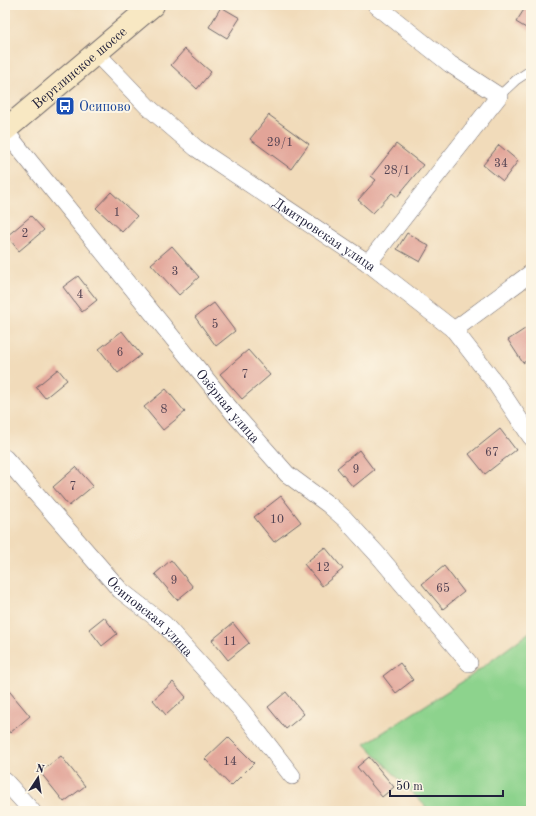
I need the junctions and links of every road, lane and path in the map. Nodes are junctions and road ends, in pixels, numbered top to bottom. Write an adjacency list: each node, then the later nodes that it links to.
1 (153, 5): 3 (main road, Вертлинское шоссе)
2 (376, 5): 5 (street)
3 (96, 53): 6 (main road, Вертлинское шоссе); 7 (street, Дмитровская улица)
4 (531, 70): 5 (lane)
5 (499, 96): 7 (street)
6 (5, 131): 12 (street, Озёрная улица)
7 (368, 263): 9 (street, Дмитровская улица)
8 (531, 273): 9 (street)
9 (454, 330): 10 (street, Дмитровская улица)
10 (531, 436)
11 (5, 458): 13 (street, Осиповская улица)
12 (469, 663)
13 (292, 776)
14 (5, 781): 15 (street)
15 (32, 811)

